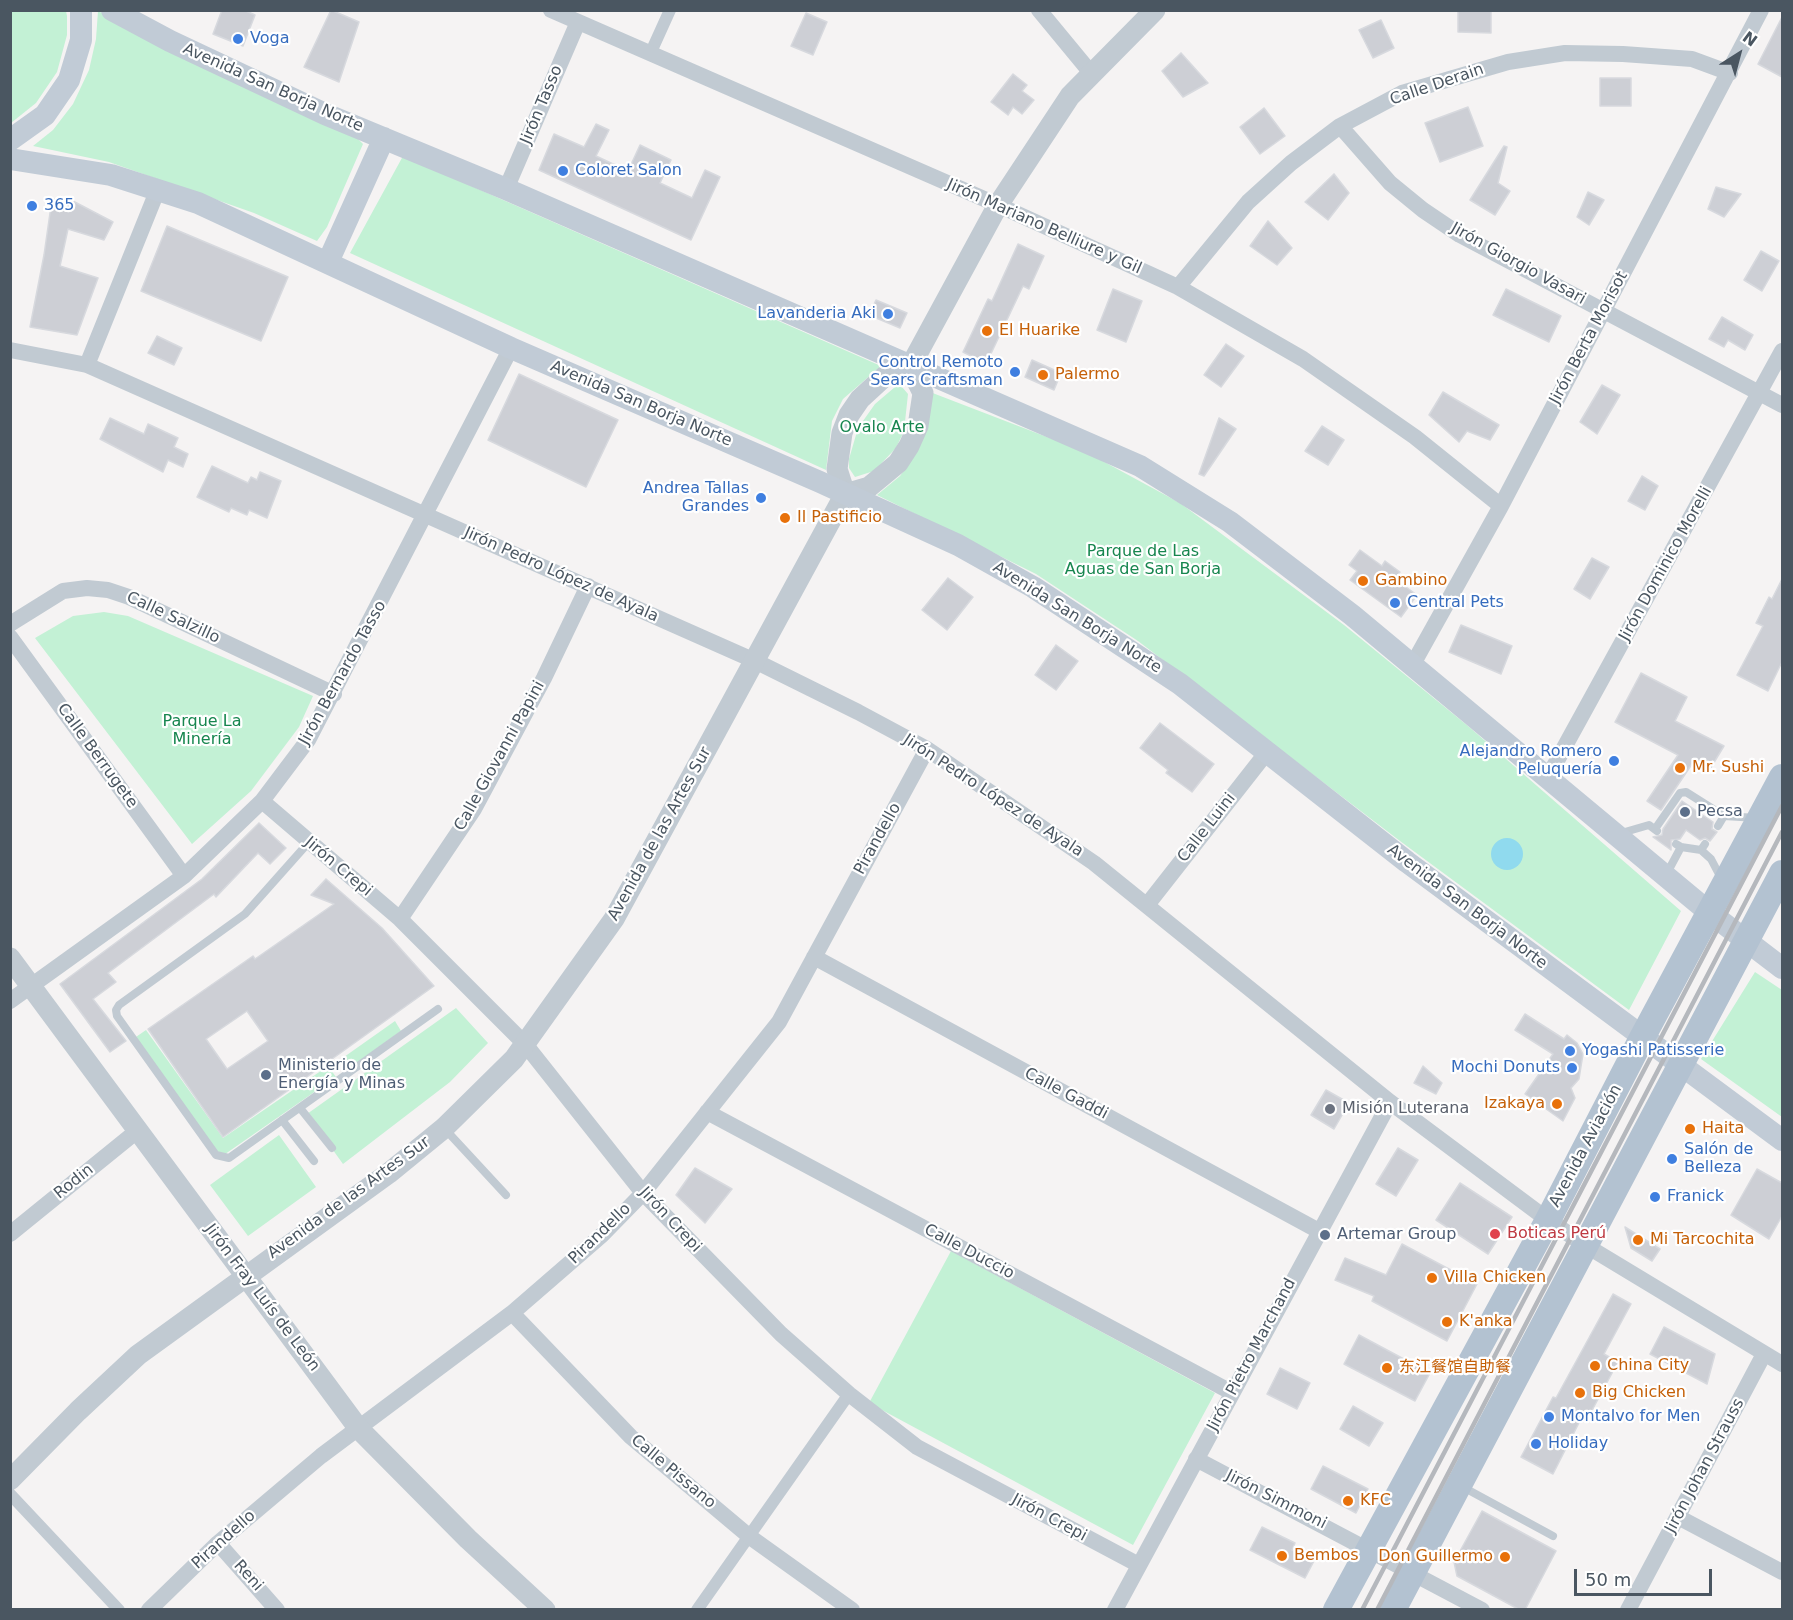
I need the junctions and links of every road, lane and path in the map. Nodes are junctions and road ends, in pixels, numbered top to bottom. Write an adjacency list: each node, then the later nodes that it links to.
1 (81, 10): 14 (main road)
2 (112, 10): 13 (main road, Avenida San Borja Norte)
3 (551, 10): 8 (street, Jirón Mariano Belliure y Gil)
4 (670, 10): 9 (street)
5 (1039, 10): 11 (street)
6 (1155, 10): 11 (street)
7 (1761, 10): 10 (street, Jirón Berta Morisot)
8 (578, 22): 9 (street, Jirón Mariano Belliure y Gil); 17 (street, Jirón Tasso)
9 (651, 52): 18 (street, Jirón Mariano Belliure y Gil)
10 (1730, 72): 12 (street, Calle Derain); 21 (street, Jirón Berta Morisot)
11 (1091, 73): 18 (street)
12 (1340, 126): 20 (street, Calle Derain); 21 (street, Jirón Giorgio Vasari)
13 (384, 138): 17 (main road, Avenida San Borja Norte); 19 (main road)
14 (10, 140)
15 (10, 159): 16 (main road, Avenida San Borja Norte)
16 (158, 189): 19 (main road, Avenida San Borja Norte); 25 (street)
17 (506, 189): 26 (main road, Avenida San Borja Norte)
18 (998, 205): 20 (street, Jirón Mariano Belliure y Gil); 26 (street)
19 (328, 262): 22 (main road, Avenida San Borja Norte)
20 (1178, 287): 30 (street, Jirón Mariano Belliure y Gil)
21 (1604, 311): 27 (street, Jirón Giorgio Vasari); 30 (street, Jirón Berta Morisot)
22 (511, 348): 29 (main road, Avenida San Borja Norte); 31 (street, Jirón Bernardo Tasso)
23 (10, 350): 25 (street, Jirón Pedro López de Ayala)
24 (1782, 351): 27 (street, Jirón Dominico Morelli)
25 (87, 364): 31 (street, Jirón Pedro López de Ayala)
26 (910, 367): 29 (street); 29 (street); 36 (main road, Avenida San Borja Norte)
27 (1761, 393): 28 (street, Jirón Giorgio Vasari); 40 (street, Jirón Dominico Morelli)
28 (1782, 405)
29 (845, 494): 35 (street, Avenida de las Artes Sur); 39 (main road, Avenida San Borja Norte)
30 (1501, 506): 36 (street, Jirón Berta Morisot)
31 (427, 515): 32 (street, Jirón Pedro López de Ayala); 37 (street, Jirón Bernardo Tasso)
32 (588, 586): 35 (street, Jirón Pedro López de Ayala); 54 (street, Calle Giovanni Papini)
33 (10, 624): 37 (street, Calle Salzillo)
34 (10, 637): 49 (street, Calle Berrugete)
35 (753, 660): 38 (street, Jirón Pedro López de Ayala); 63 (street, Avenida de las Artes Sur)
36 (1413, 664): 40 (main road, Avenida San Borja Norte)
37 (334, 694): 42 (street, Jirón Bernardo Tasso)
38 (927, 749): 52 (street, Jirón Pedro López de Ayala); 56 (street, Pirandello)
39 (1267, 752): 52 (street, Calle Luini); 62 (main road, Avenida San Borja Norte)
40 (1548, 777): 46 (main road, Avenida San Borja Norte)
41 (1782, 777): 44 (main road, Avenida Aviación)
42 (262, 801): 47 (street, Jirón Crepi); 49 (street, Jirón Bernardo Tasso)
43 (1724, 816): 44 (lane); 45 (lane); 46 (lane)
44 (1761, 818): 51 (main road, Avenida Aviación)
45 (1718, 826)
46 (1617, 834): 50 (main road, Avenida San Borja Norte)
47 (309, 842): 54 (street, Jirón Crepi); 68 (lane)
48 (1782, 873): 55 (main road)
49 (184, 876): 59 (street, Jirón Bernardo Tasso)
50 (1666, 876): 51 (lane); 53 (main road, Avenida San Borja Norte)
51 (1725, 886): 53 (main road, Avenida Aviación)
52 (1147, 905): 65 (street, Jirón Pedro López de Ayala)
53 (1710, 913): 55 (main road, Avenida San Borja Norte); 62 (main road, Avenida Aviación)
54 (400, 919): 63 (street, Jirón Crepi)
55 (1747, 941): 58 (main road, Avenida San Borja Norte); 64 (main road)
56 (814, 957): 67 (street, Pirandello); 77 (street, Calle Gaddi)
57 (10, 958): 59 (street, Jirón Fray Luís de León)
58 (1782, 968)
59 (30, 985): 60 (street, Jirón Bernardo Tasso); 70 (street, Jirón Fray Luís de León)
60 (10, 1001)
61 (438, 1009): 66 (lane)
62 (1642, 1038): 64 (main road, Avenida San Borja Norte); 76 (main road, Avenida Aviación)
63 (525, 1044): 69 (street, Avenida de las Artes Sur); 74 (street, Jirón Crepi)
64 (1679, 1065): 71 (main road, Avenida San Borja Norte); 79 (main road)
65 (1390, 1102): 76 (street, Jirón Pedro López de Ayala); 77 (street, Jirón Pietro Marchand)
66 (300, 1108): 68 (lane); 72 (lane)
67 (707, 1112): 74 (street, Pirandello); 84 (street, Calle Duccio)
68 (282, 1120): 73 (lane)
69 (444, 1128): 75 (lane); 80 (street, Avenida de las Artes Sur)
70 (138, 1131): 78 (street, Rodin); 80 (street, Jirón Fray Luís de León)
71 (1782, 1140)
72 (332, 1148)
73 (314, 1161)
74 (643, 1193): 81 (street, Pirandello); 85 (street, Jirón Crepi)
75 (506, 1195)
76 (1548, 1220): 79 (street, Jirón Pedro López de Ayala); 95 (main road, Avenida Aviación)
77 (1319, 1231): 84 (street, Jirón Pietro Marchand)
78 (10, 1234)
79 (1585, 1245): 82 (street, Jirón Pedro López de Ayala); 89 (main road)
80 (245, 1275): 86 (street, Jirón Fray Luís de León); 88 (street, Avenida de las Artes Sur)
81 (512, 1313): 86 (street, Pirandello); 93 (street, Calle Pissano)
82 (1764, 1354): 83 (street, Jirón Pedro López de Ayala); 91 (street, Jirón Johan Strauss)
83 (1782, 1364)
84 (1231, 1392): 87 (street, Jirón Pietro Marchand)
85 (849, 1394): 93 (street); 96 (street, Jirón Crepi)
86 (358, 1429): 94 (street, Pirandello); 102 (street, Jirón Fray Luís de León)
87 (1196, 1459): 95 (street, Jirón Simmoni); 96 (street, Jirón Pietro Marchand)
88 (10, 1480)
89 (1459, 1484): 92 (lane); 98 (main road)
90 (10, 1494): 99 (street)
91 (1678, 1517): 97 (street); 109 (street, Jirón Johan Strauss)
92 (1552, 1536)
93 (750, 1537): 103 (street); 104 (street, Calle Pissano)
94 (218, 1543): 100 (street, Pirandello); 101 (street, Reni)
95 (1368, 1549): 98 (street, Jirón Simmoni); 106 (main road, Avenida Aviación)
96 (1139, 1565): 105 (street, Jirón Pietro Marchand)
97 (1782, 1572)
98 (1412, 1573): 107 (main road); 108 (street, Jirón Simmoni)
99 (119, 1610)
100 (150, 1610)
101 (277, 1610)
102 (545, 1610)
103 (697, 1610)
104 (852, 1610)
105 (1115, 1610)
106 (1336, 1610)
107 (1393, 1610)
108 (1482, 1610)
109 (1628, 1610)

